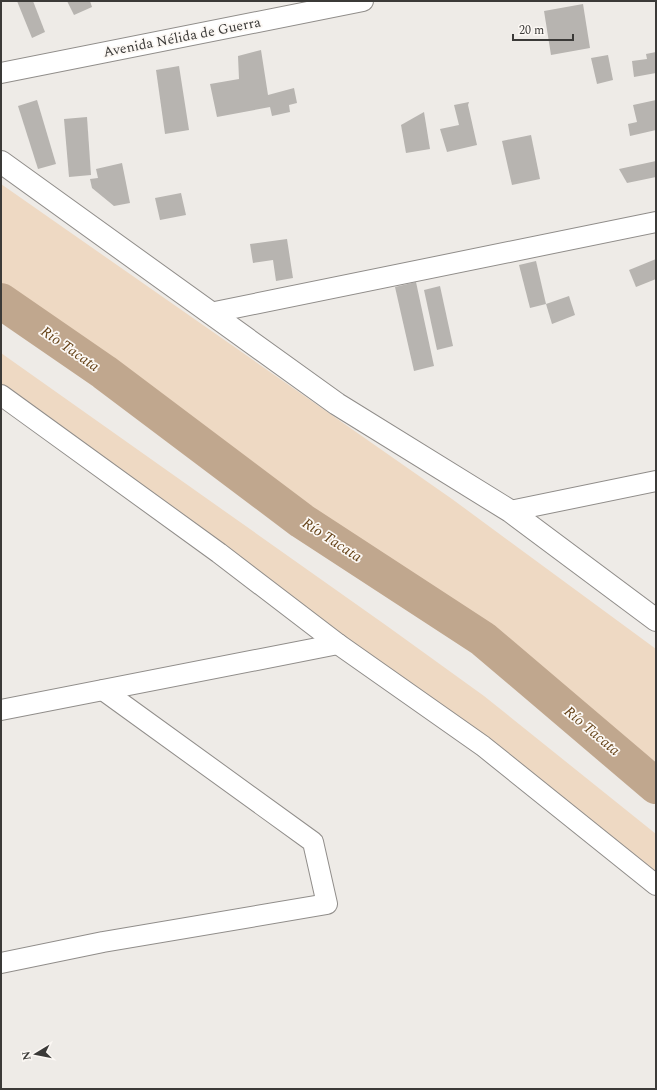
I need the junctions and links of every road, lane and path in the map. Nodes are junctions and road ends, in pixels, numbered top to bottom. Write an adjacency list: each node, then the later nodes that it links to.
1 (363, 1): 2 (street, Avenida Nélida de Guerra)
2 (337, 3): 3 (street, Avenida Nélida de Guerra)
3 (1, 73)
4 (1, 162): 6 (street)
5 (656, 222): 6 (street)
6 (210, 313): 9 (street)
7 (1, 395): 11 (street)
8 (656, 481): 9 (street)
9 (510, 511): 10 (street)
10 (656, 620)
11 (338, 644): 12 (street); 14 (street)
12 (103, 690): 13 (street); 15 (street)
13 (1, 710)
14 (656, 885)
15 (1, 962)

